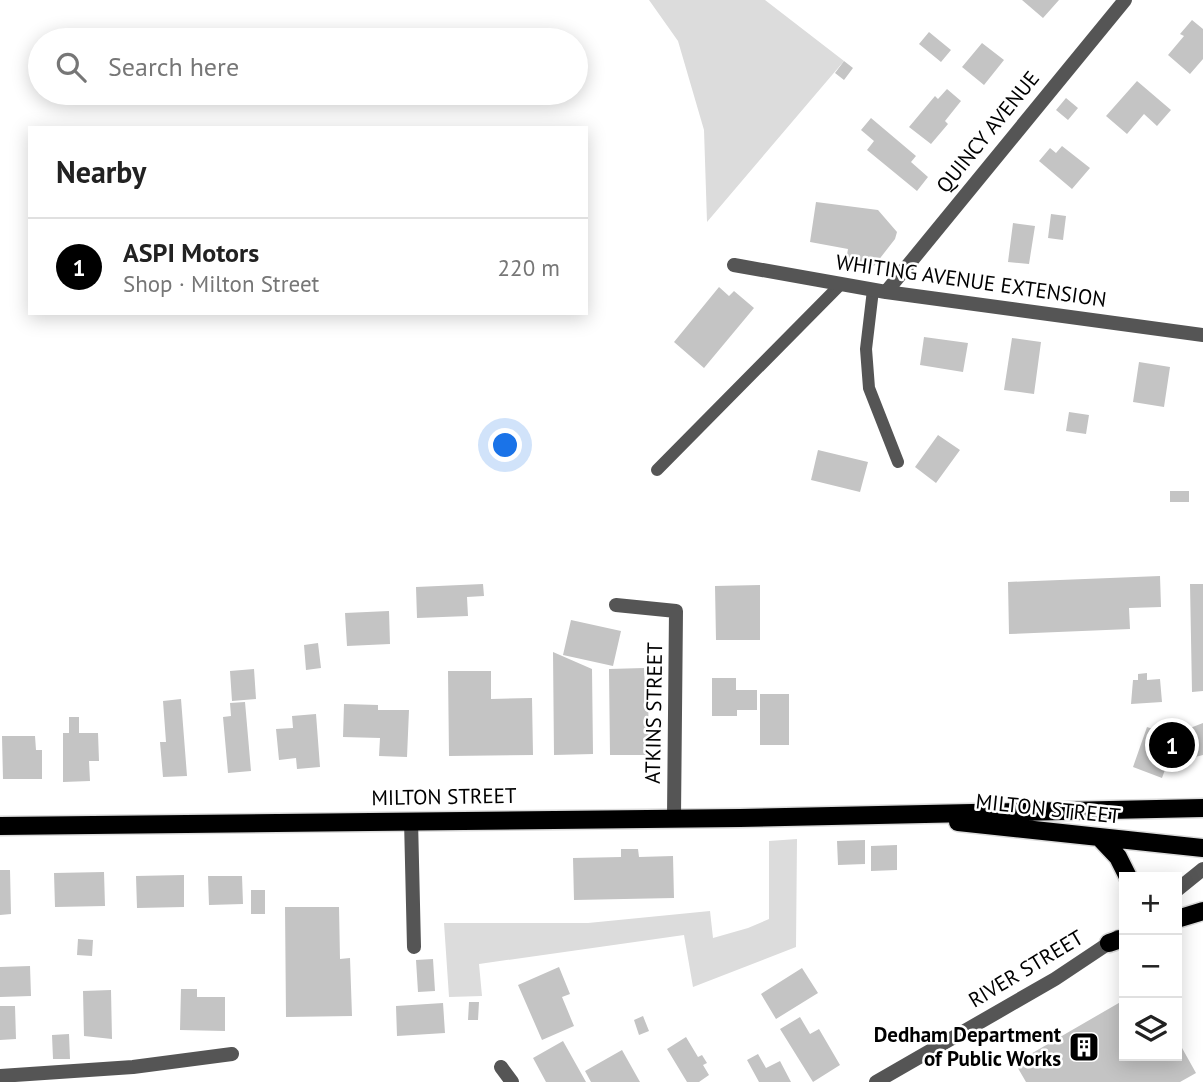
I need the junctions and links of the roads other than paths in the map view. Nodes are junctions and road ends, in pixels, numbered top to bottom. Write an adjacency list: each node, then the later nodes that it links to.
1 (1125, 0): 4 (street, QUINCY AVENUE)
2 (734, 265): 3 (street, WHITING AVENUE EXTENSION)
3 (841, 284): 4 (street, WHITING AVENUE EXTENSION); 7 (lane)
4 (879, 291): 5 (street, WHITING AVENUE EXTENSION); 6 (lane)
5 (1203, 335)
6 (898, 462)
7 (657, 470)
8 (616, 605): 11 (street, ATKINS STREET)
9 (1203, 808): 10 (main road, MILTON STREET)
10 (888, 815): 11 (main road, MILTON STREET); 14 (main road, MILTON STREET)
11 (674, 816): 12 (main road, MILTON STREET)
12 (411, 820): 13 (main road, MILTON STREET); 22 (street)
13 (0, 826)
14 (1100, 838): 15 (main road, MILTON STREET); 17 (main road)
15 (1203, 849)
16 (1203, 869): 18 (street)
17 (1126, 872)
18 (1182, 886)
19 (1203, 911): 20 (main road)
20 (1182, 917)
21 (1116, 941): 27 (street, RIVER STREET)
22 (414, 947)
23 (232, 1055): 25 (street)
24 (501, 1067): 26 (street)
25 (0, 1076)
26 (512, 1082)
27 (876, 1082)

